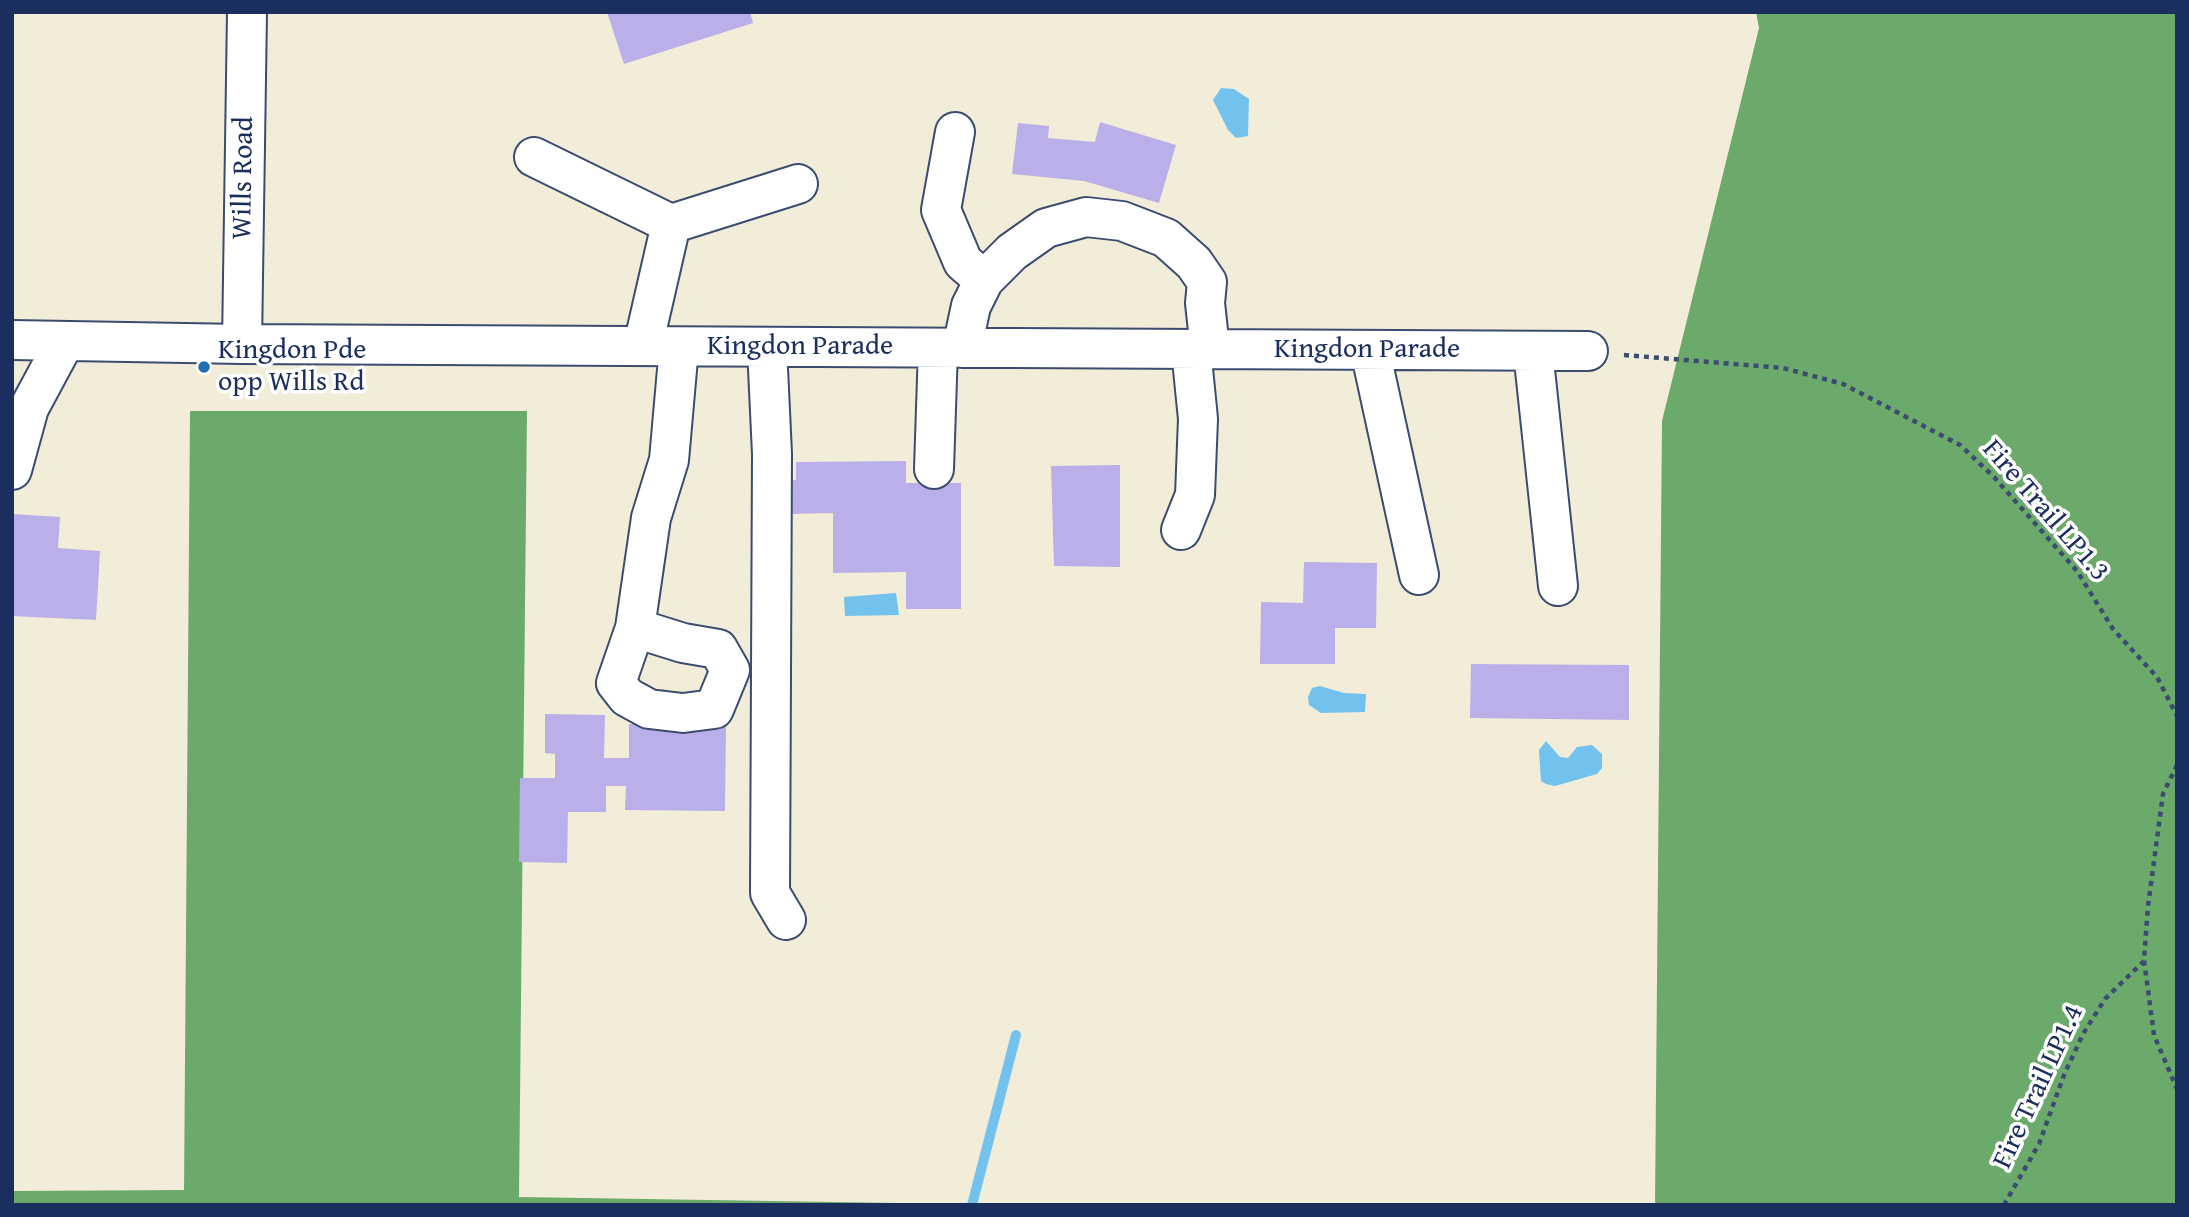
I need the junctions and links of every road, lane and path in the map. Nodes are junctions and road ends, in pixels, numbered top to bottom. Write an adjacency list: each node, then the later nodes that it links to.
1 (247, 12): 9 (street, Wills Road)
2 (955, 132): 6 (street)
3 (534, 157): 5 (street)
4 (798, 184): 5 (street)
5 (671, 224): 10 (street)
6 (984, 281): 12 (street); 13 (street)
7 (12, 340): 8 (street, Kingdon Parade)
8 (65, 341): 9 (street, Kingdon Parade); 18 (street)
9 (242, 344): 10 (street, Kingdon Parade)
10 (661, 346): 11 (street, Kingdon Parade); 22 (street)
11 (767, 347): 12 (street, Kingdon Parade); 25 (street)
12 (950, 348): 13 (street, Kingdon Parade); 17 (street)
13 (1201, 349): 14 (street, Kingdon Parade); 19 (street)
14 (1370, 350): 15 (street, Kingdon Parade); 20 (street)
15 (1533, 351): 16 (street, Kingdon Parade); 21 (street)
16 (1588, 351): 23 (path, Fire Trail LP1.3)
17 (934, 468)
18 (12, 470)
19 (1181, 530)
20 (1419, 575)
21 (1558, 586)
22 (635, 628)
23 (2177, 716)
24 (2177, 765): 26 (path)
25 (786, 920)
26 (2144, 960): 27 (path); 28 (path, Fire Trail LP1.4)
27 (2177, 1089)
28 (2004, 1205)

